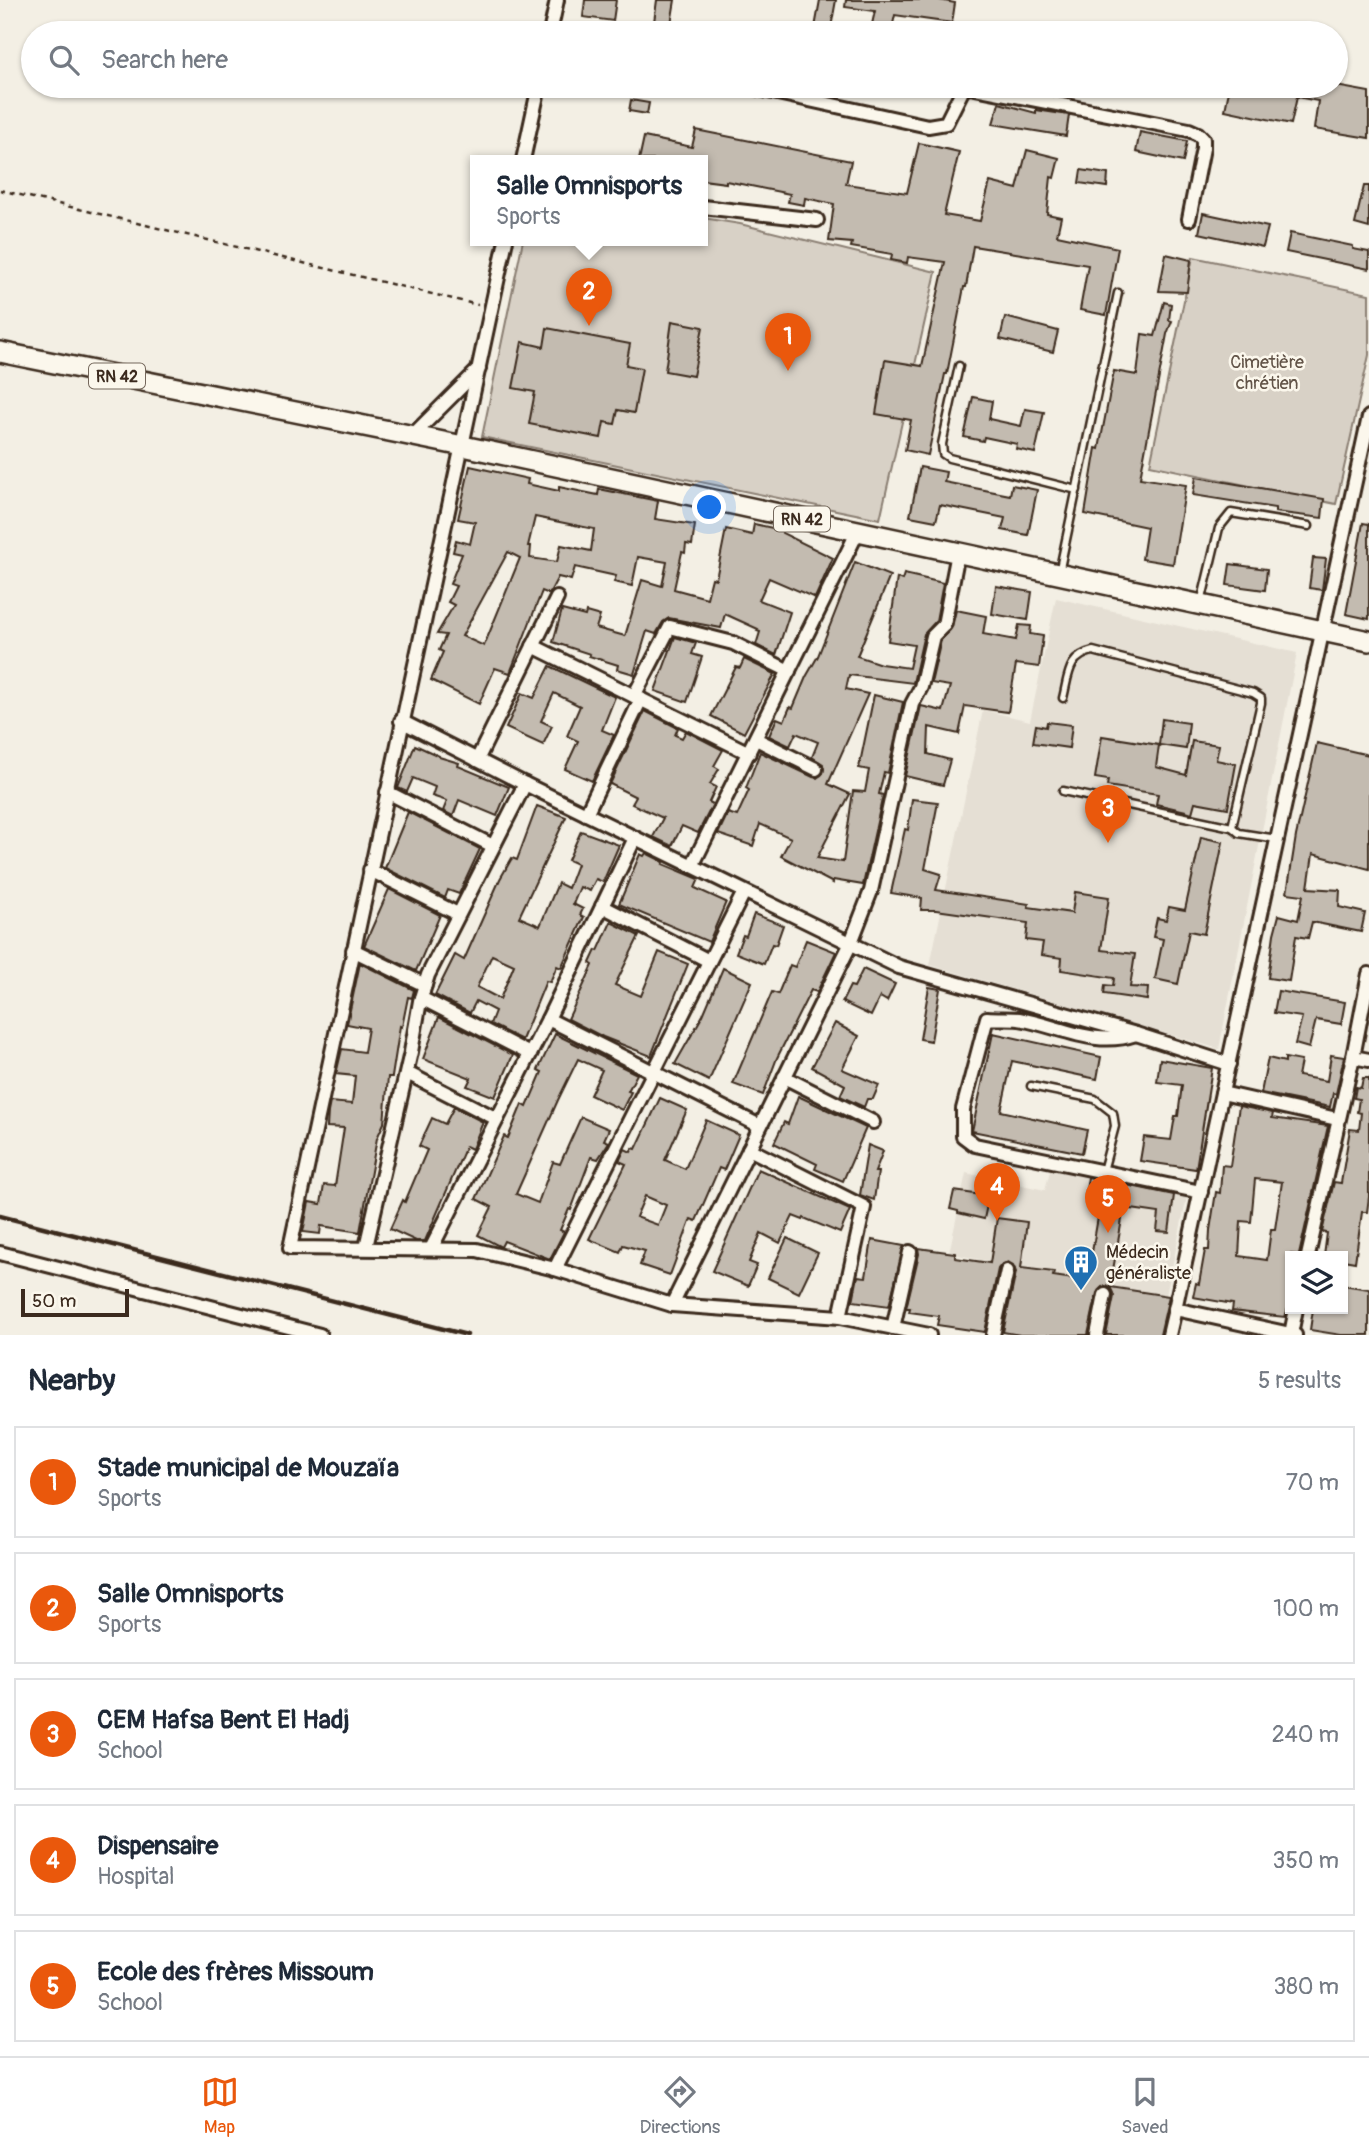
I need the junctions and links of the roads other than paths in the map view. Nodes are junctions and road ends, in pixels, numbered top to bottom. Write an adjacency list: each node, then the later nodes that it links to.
1 (557, 0): 2 (street)
2 (553, 21)
3 (536, 98): 7 (street)
4 (801, 98): 5 (street)
5 (958, 98)
6 (1026, 98): 9 (street)
7 (524, 155)
8 (708, 208): 10 (street)
9 (1189, 219)
10 (817, 220)
11 (505, 246): 15 (street)
12 (1118, 293): 19 (lane)
13 (0, 352): 17 (main road, RN 42)
14 (959, 366): 19 (lane)
15 (479, 369): 17 (street); 18 (street)
16 (1369, 417): 26 (street)
17 (412, 436): 18 (main road, RN 42)
18 (463, 446): 21 (main road, RN 42); 32 (street)
19 (1077, 490): 23 (lane)
20 (1309, 526): 25 (lane)
21 (858, 531): 22 (main road, RN 42); 29 (street)
22 (958, 553): 23 (main road, RN 42); 50 (street)
23 (1059, 574): 25 (main road, RN 42)
24 (557, 598): 28 (street)
25 (1200, 605): 26 (main road, RN 42)
26 (1323, 631): 27 (main road, RN 42); 43 (street)
27 (1369, 642)
28 (533, 646): 30 (street); 35 (street)
29 (789, 671): 30 (street); 33 (street)
30 (637, 698): 34 (street); 40 (street)
31 (1063, 698): 41 (lane)
32 (401, 720): 35 (street); 39 (street)
33 (756, 739): 34 (street); 36 (street)
34 (749, 753): 45 (street)
35 (477, 760): 37 (street)
36 (816, 769)
37 (525, 784): 40 (street); 44 (street)
38 (1063, 791): 41 (lane)
39 (387, 792): 44 (street); 46 (street)
40 (586, 814): 42 (street)
41 (1232, 827): 43 (lane)
42 (635, 838): 45 (street); 48 (street)
43 (1278, 839): 61 (street)
44 (493, 846): 49 (street)
45 (692, 866): 47 (street)
46 (370, 870): 49 (street); 51 (street)
47 (744, 892): 50 (street); 52 (street)
48 (602, 906): 52 (street); 56 (street)
49 (458, 914): 54 (street)
50 (850, 945): 57 (street); 64 (street)
51 (353, 950): 54 (street); 74 (street)
52 (709, 961): 63 (street)
53 (1369, 974): 55 (street)
54 (423, 992): 58 (street); 62 (street)
55 (1365, 1016): 59 (street)
56 (548, 1019): 58 (street); 63 (street)
57 (1136, 1034): 61 (street); 72 (street)
58 (530, 1054): 67 (street)
59 (1353, 1057): 60 (street); 68 (street)
60 (1369, 1060)
61 (1228, 1064): 66 (street)
62 (407, 1073): 67 (street); 74 (street)
63 (653, 1073): 70 (street); 79 (street)
64 (784, 1077): 69 (street); 70 (street)
65 (1031, 1087): 72 (lane)
66 (1222, 1093): 68 (street); 73 (street)
67 (497, 1119): 75 (street)
68 (1337, 1119): 76 (street)
69 (873, 1122)
70 (760, 1126): 71 (street)
71 (749, 1149): 82 (street); 85 (street)
72 (1103, 1171): 73 (street)
73 (1200, 1192): 83 (street)
74 (366, 1247): 75 (street)
75 (431, 1249): 79 (street)
76 (1309, 1251)
77 (910, 1252): 86 (street)
78 (0, 1253): 87 (street)
79 (555, 1269): 82 (street)
80 (1007, 1271): 91 (street)
81 (1105, 1295): 92 (street)
82 (672, 1305): 85 (street)
83 (1175, 1309): 88 (street); 93 (street)
84 (1295, 1314): 88 (street)
85 (840, 1317): 86 (street)
86 (893, 1328): 90 (street)
87 (274, 1329): 89 (street)
88 (1293, 1334)
89 (320, 1335)
90 (929, 1335)
91 (993, 1335)
92 (1097, 1335)
93 (1169, 1335)

